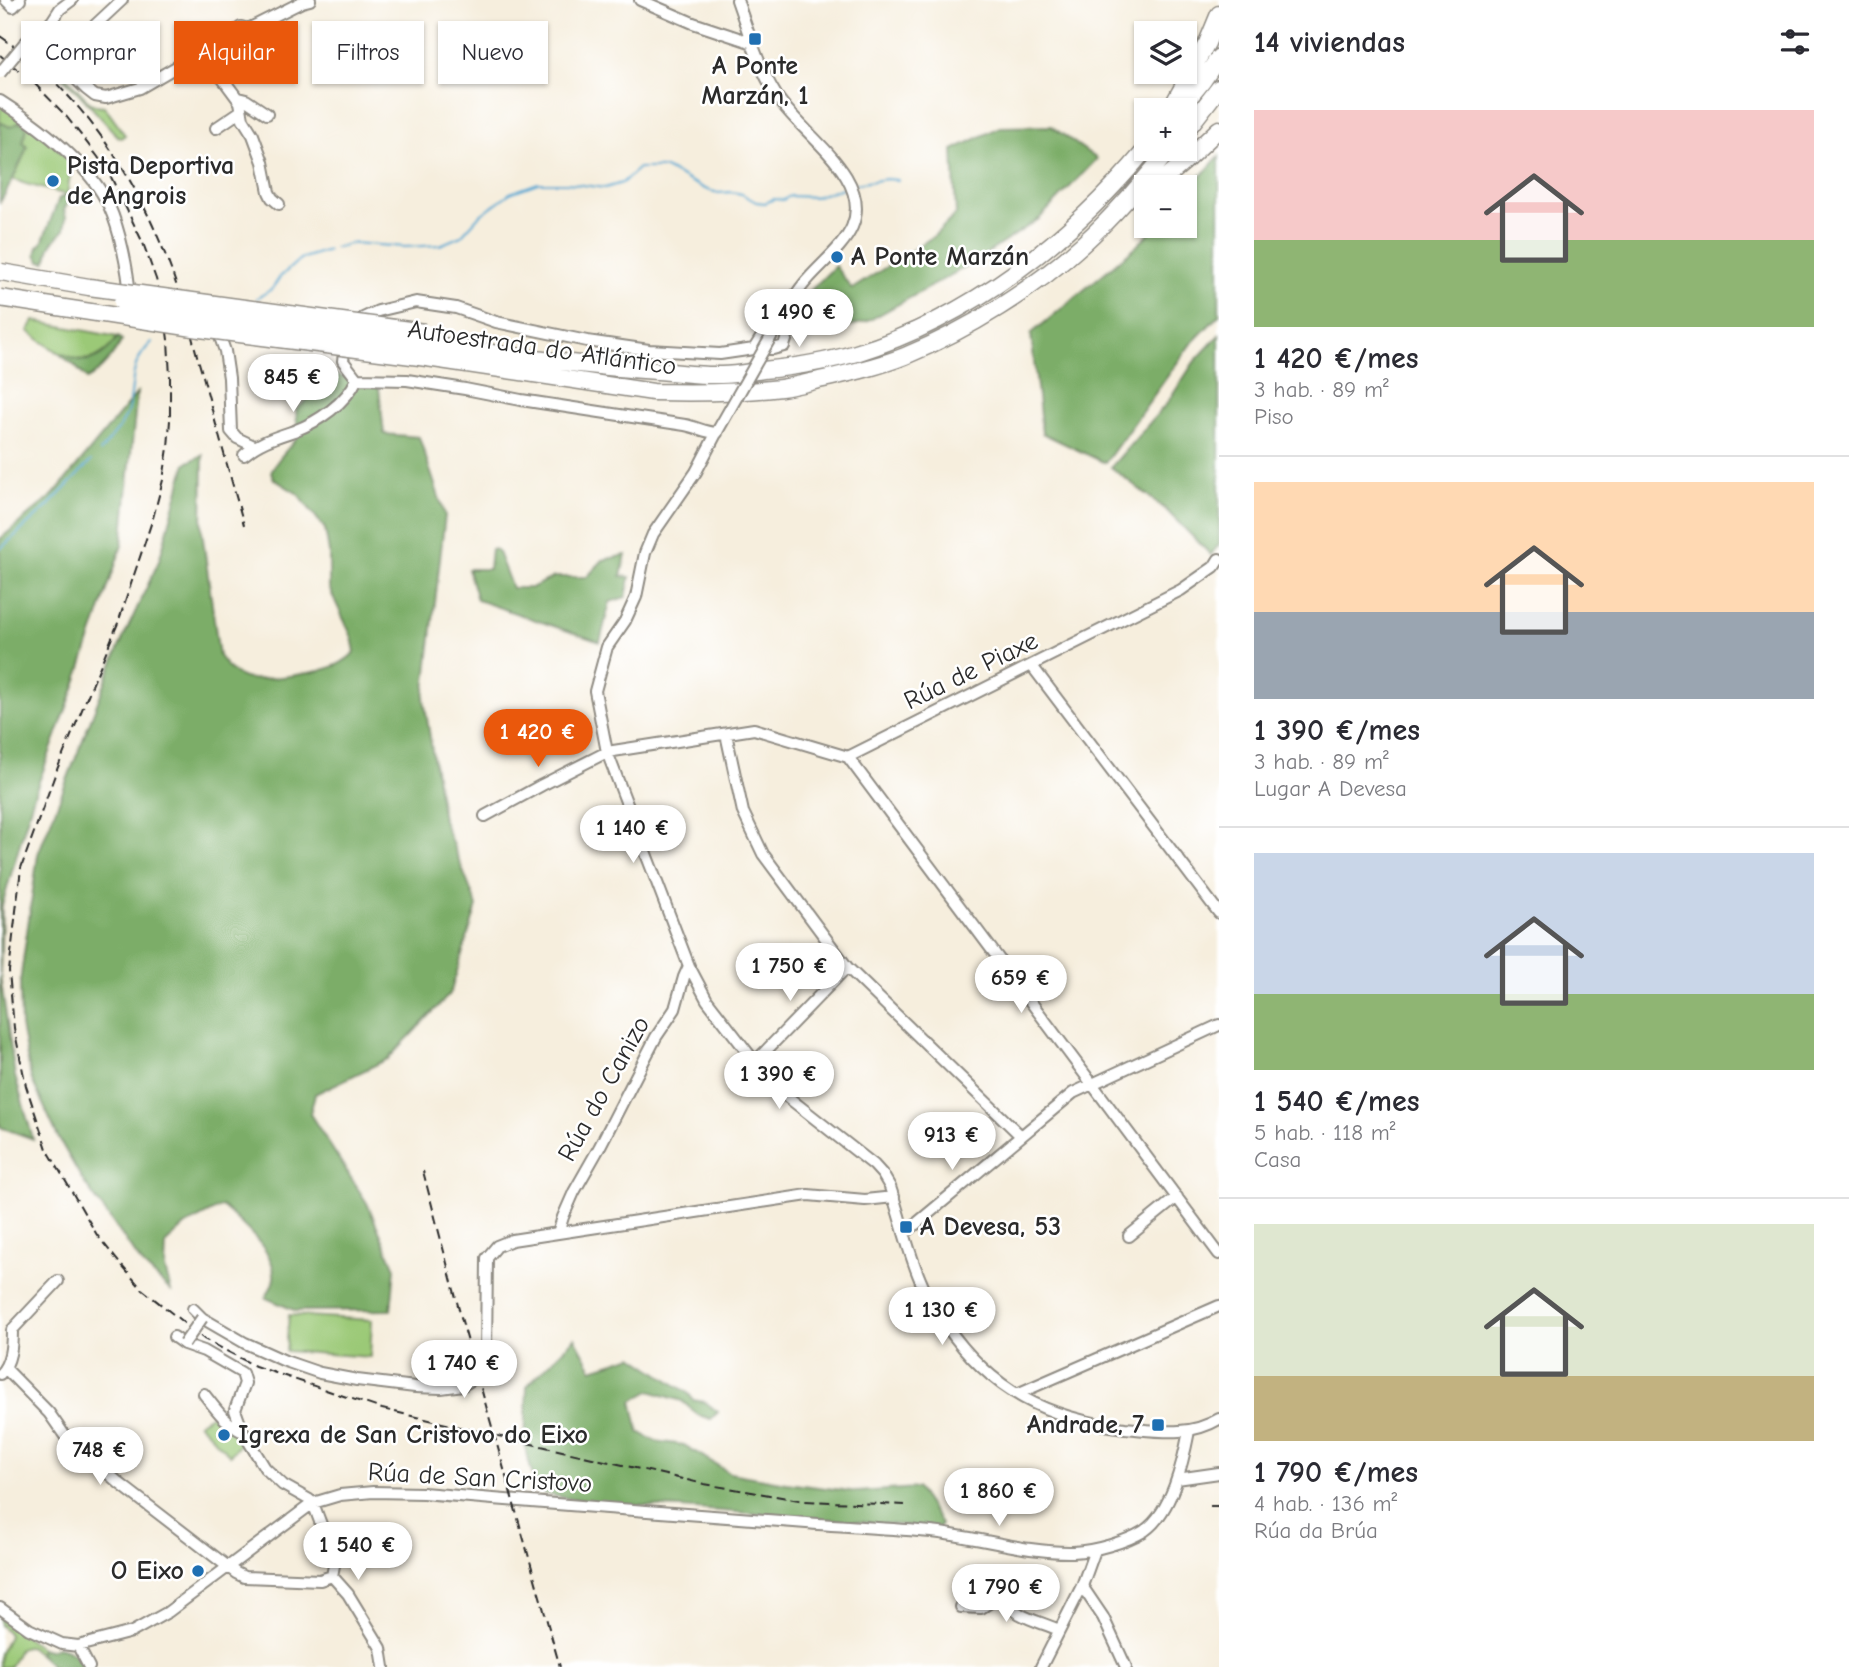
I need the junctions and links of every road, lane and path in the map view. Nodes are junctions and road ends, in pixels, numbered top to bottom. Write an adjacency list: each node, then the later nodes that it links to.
1 (6, 0): 2 (street)
2 (20, 0)
3 (72, 0): 9 (street)
4 (122, 0): 10 (street)
5 (310, 0): 11 (street)
6 (640, 0): 12 (street)
7 (737, 0): 12 (street)
8 (1219, 14): 21 (highway)
9 (52, 21)
10 (100, 21)
11 (264, 21)
12 (753, 43): 38 (street)
13 (21, 48): 15 (street, bridge)
14 (1219, 57): 22 (highway)
15 (0, 73)
16 (81, 84): 17 (street)
17 (147, 84)
18 (227, 84): 20 (street)
19 (1219, 88): 26 (highway)
20 (237, 98): 24 (street); 25 (street)
21 (1177, 98)
22 (1189, 98)
23 (0, 101): 43 (street)
24 (241, 111): 27 (street); 33 (street)
25 (267, 114)
26 (1197, 116)
27 (216, 128)
28 (1219, 129): 31 (highway)
29 (1135, 161): 39 (highway, Autoestrada do Atlántico)
30 (1160, 161): 34 (highway, Autoestrada do Atlántico)
31 (1169, 175)
32 (1134, 200): 34 (highway)
33 (279, 204)
34 (1121, 207): 39 (highway, Autoestrada do Atlántico)
35 (0, 272): 39 (highway, bridge)
36 (0, 283): 39 (highway, Autoestrada do Atlántico, bridge)
37 (0, 299): 39 (highway, Autoestrada do Atlántico, bridge)
38 (791, 302): 40 (street); 40 (street); 42 (street, bridge)
39 (422, 344)
40 (754, 349): 41 (street)
41 (358, 379): 42 (street); 43 (street)
42 (718, 431): 48 (street)
43 (254, 446): 44 (street)
44 (244, 454)
45 (1217, 565): 46 (street, Rúa de Piaxe)
46 (1032, 666): 49 (street, Rúa de Piaxe); 51 (street)
47 (726, 734): 48 (street); 49 (street); 53 (street)
48 (607, 752): 50 (street); 52 (street)
49 (848, 757): 56 (street)
50 (485, 816)
51 (1219, 913)
52 (689, 966): 55 (street); 60 (street, Rúa do Canizo)
53 (847, 967): 55 (street); 57 (street)
54 (1219, 1025): 56 (street)
55 (755, 1062): 59 (street)
56 (1092, 1083): 57 (street); 58 (street)
57 (1021, 1136): 61 (street)
58 (1177, 1196): 62 (street); 63 (street)
59 (894, 1197): 60 (street); 61 (street)
60 (558, 1233): 67 (street)
61 (905, 1233): 74 (street)
62 (1129, 1236)
63 (1219, 1254)
64 (58, 1280): 69 (street)
65 (1219, 1306): 74 (street)
66 (192, 1309): 67 (street)
67 (202, 1318): 71 (street, bridge)
68 (0, 1325): 69 (street)
69 (12, 1330): 72 (street)
70 (174, 1337): 71 (street)
71 (184, 1344): 77 (street)
72 (3, 1372): 82 (street)
73 (204, 1394): 77 (street)
74 (1017, 1394): 76 (street)
75 (1219, 1419): 76 (street)
76 (1189, 1431): 79 (street, Rúa de San Cristovo)
77 (243, 1432): 80 (street)
78 (1219, 1473): 79 (street)
79 (1177, 1479): 81 (street, Rúa de San Cristovo)
80 (313, 1503): 81 (street, Rúa de San Cristovo); 82 (street, Rúa de San Cristovo); 83 (street)
81 (1095, 1550): 84 (street)
82 (230, 1567): 83 (street); 88 (street, Rúa de San Cristovo)
83 (332, 1576): 90 (street)
84 (1082, 1586): 87 (street); 92 (street)
85 (961, 1607): 87 (street)
86 (0, 1608): 88 (street)
87 (1059, 1630): 91 (street)
88 (78, 1646): 89 (street)
89 (89, 1667)
90 (384, 1667)
91 (1041, 1667)
92 (1126, 1667)

